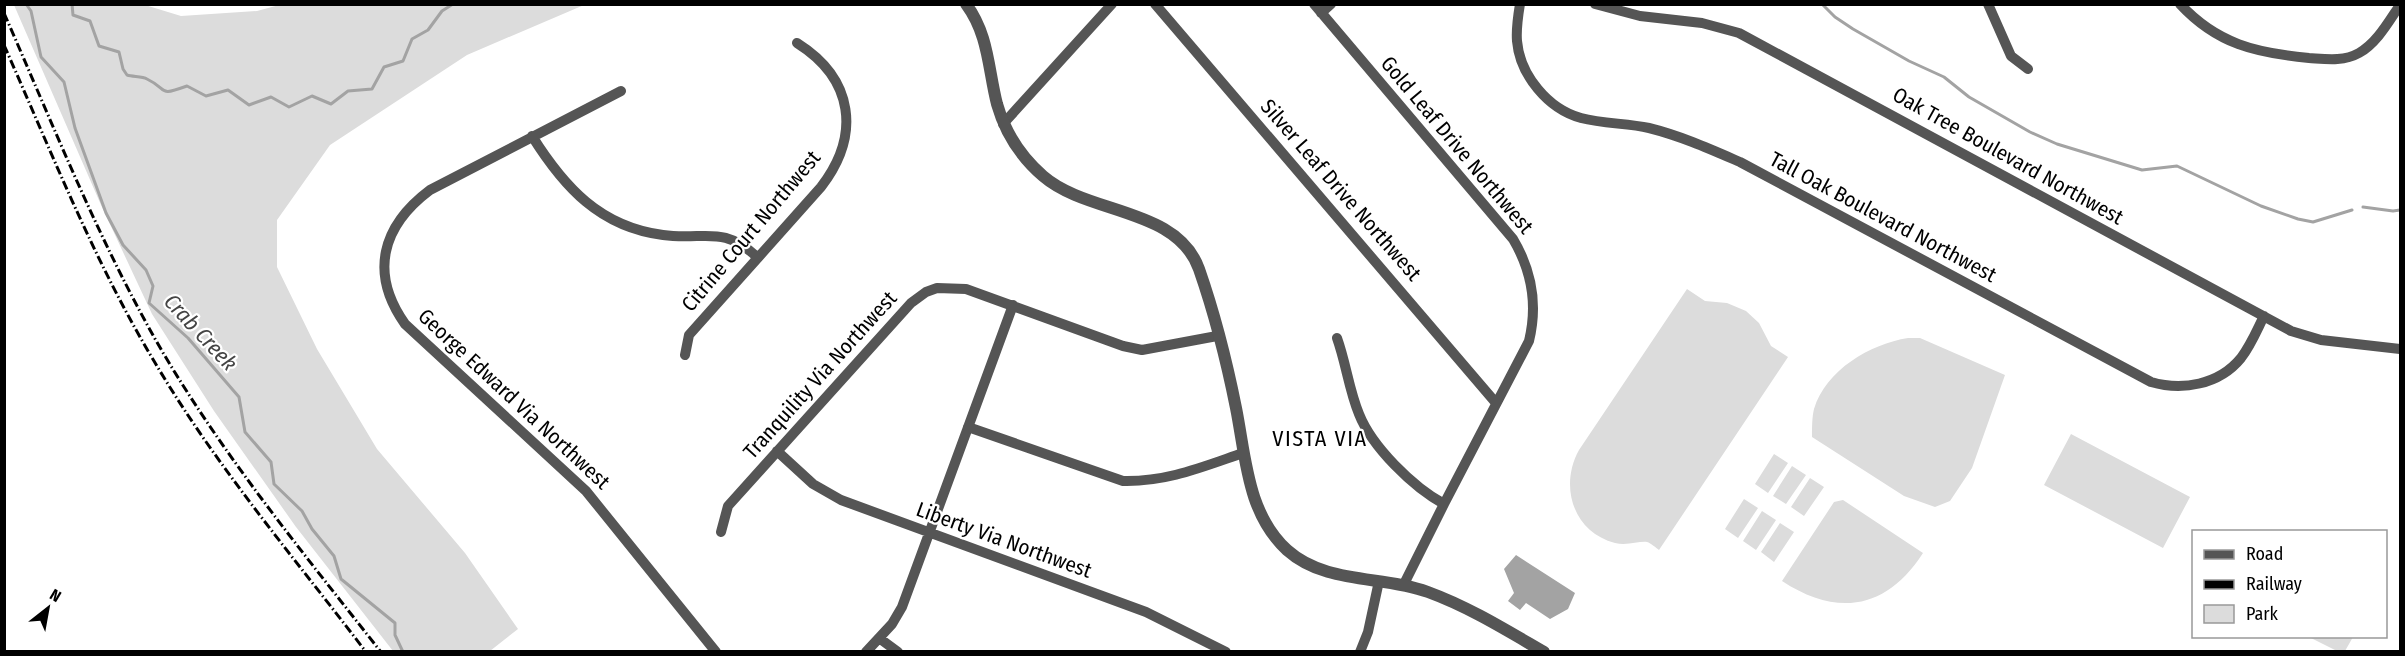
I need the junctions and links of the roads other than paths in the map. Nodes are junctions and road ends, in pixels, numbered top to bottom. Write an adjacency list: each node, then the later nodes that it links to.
1 (966, 4): 15 (street)
2 (1112, 4): 15 (street)
3 (1155, 4): 24 (street, Silver Leaf Drive Northwest)
4 (1331, 4): 11 (street)
5 (1520, 4): 19 (street, Tall Oak Boulevard Northwest)
6 (1595, 4): 10 (street, Oak Tree Boulevard Northwest)
7 (1988, 4): 13 (street)
8 (2180, 4): 9 (street)
9 (2400, 4)
10 (1615, 7): 19 (street, Oak Tree Boulevard Northwest)
11 (1317, 9): 24 (street, Gold Leaf Drive Northwest)
12 (797, 43): 17 (street, Citrine Court Northwest)
13 (2028, 69)
14 (621, 91): 16 (street, George Edward Via Northwest)
15 (1003, 124): 20 (street)
16 (532, 136): 17 (street); 34 (street, George Edward Via Northwest)
17 (757, 257): 23 (street, Citrine Court Northwest)
18 (1013, 305): 20 (street, Tranquility Via Northwest); 25 (street); 26 (street, Tranquility Via Northwest)
19 (2264, 316): 22 (street, Oak Tree Boulevard Northwest)
20 (1217, 336): 27 (street)
21 (1337, 338): 28 (street)
22 (2400, 350)
23 (685, 355)
24 (1496, 403): 28 (street, Gold Leaf Drive Northwest)
25 (969, 427): 27 (street); 30 (street)
26 (777, 451): 29 (street, Tranquility Via Northwest); 30 (street, Liberty Via Northwest)
27 (1244, 453): 31 (street)
28 (1444, 504): 32 (street, Gold Leaf Drive Northwest)
29 (721, 532)
30 (930, 533): 33 (street); 37 (street, Liberty Via Northwest)
31 (1379, 581): 32 (street); 38 (street)
32 (1404, 584): 39 (street)
33 (879, 638): 35 (street); 36 (street)
34 (716, 651)
35 (866, 651)
36 (898, 651)
37 (1226, 651)
38 (1360, 651)
39 (1544, 651)

